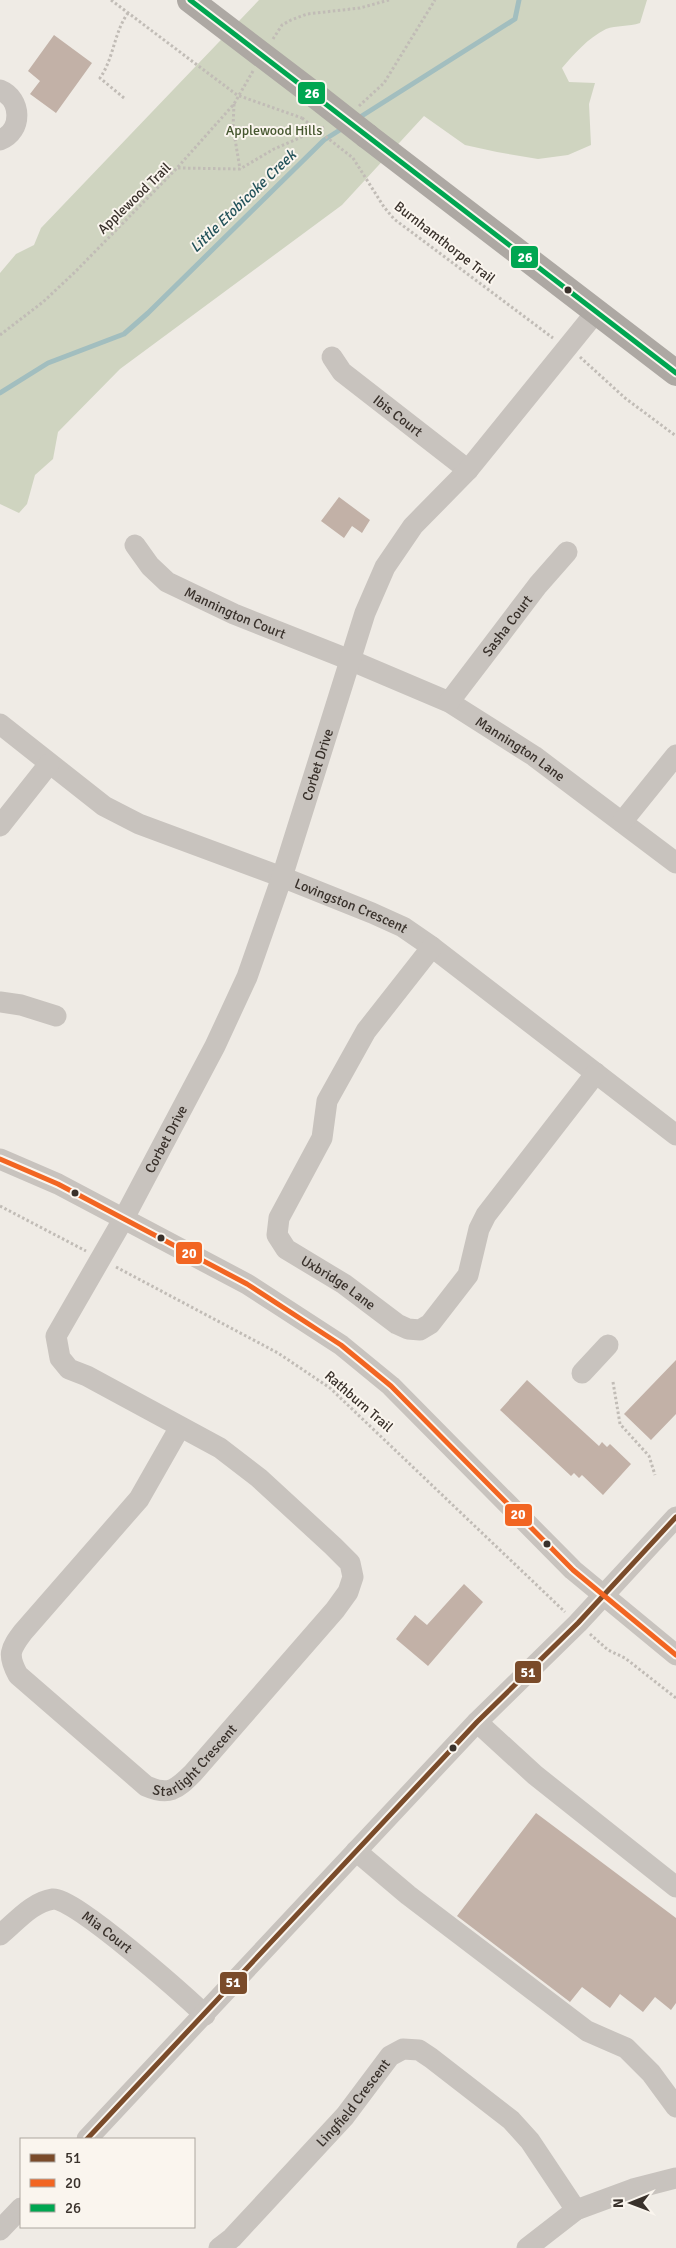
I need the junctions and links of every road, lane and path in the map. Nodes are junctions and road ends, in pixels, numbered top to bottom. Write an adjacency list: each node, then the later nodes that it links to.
1 (111, 0): 5 (path, Burnhamthorpe Trail)
2 (190, 0): 17 (main road, bridge)
3 (389, 0): 6 (path)
4 (435, 0): 8 (path)
5 (128, 13): 10 (path, Burnhamthorpe Trail); 11 (path)
6 (276, 35)
7 (250, 76): 10 (path)
8 (384, 83)
9 (0, 90): 14 (street)
10 (237, 96): 12 (path); 19 (path, Burnhamthorpe Trail, bridge)
11 (124, 98)
12 (234, 104): 15 (path); 16 (path)
13 (309, 134): 16 (path)
14 (0, 140)
15 (177, 168): 16 (path, Applewood Trail); 18 (path, Applewood Trail)
16 (240, 169)
17 (596, 312): 22 (main road); 24 (street, Corbet Drive)
18 (0, 335)
19 (557, 340)
20 (332, 357): 24 (street, Ibis Court)
21 (580, 358): 23 (path)
22 (676, 373)
23 (676, 436)
24 (468, 470): 27 (street, Corbet Drive)
25 (135, 545): 27 (street, Mannington Court)
26 (567, 552): 28 (street, Sasha Court)
27 (350, 660): 28 (street, Mannington Lane); 35 (street, Corbet Drive)
28 (449, 702): 32 (street, Mannington Lane)
29 (0, 724): 31 (street, Lovingston Crescent)
30 (676, 755): 32 (street)
31 (49, 764): 33 (street); 35 (street, Lovingston Crescent)
32 (622, 822): 34 (street, Mannington Lane)
33 (0, 826)
34 (676, 863)
35 (282, 876): 36 (street, Lovingston Crescent); 43 (street, Corbet Drive)
36 (432, 947): 39 (street, Lovingston Crescent); 39 (street, Uxbridge Lane)
37 (0, 1002): 38 (street)
38 (56, 1016)
39 (596, 1073): 40 (street, Lovingston Crescent)
40 (676, 1135)
41 (0, 1159): 43 (street)
42 (0, 1206): 44 (path)
43 (124, 1218): 44 (street, Corbet Drive); 52 (street)
44 (94, 1255): 49 (street, Starlight Crescent)
45 (119, 1268): 53 (path, Rathburn Trail)
46 (608, 1345): 47 (street)
47 (582, 1373)
48 (613, 1382): 50 (path)
49 (180, 1427): 49 (street, Starlight Crescent)
50 (655, 1474)
51 (676, 1517): 52 (street)
52 (603, 1595): 55 (street); 57 (street)
53 (549, 1598)
54 (608, 1650): 56 (path)
55 (676, 1655)
56 (676, 1698)
57 (476, 1722): 58 (street); 59 (street)
58 (356, 1851): 61 (street); 62 (street)
59 (676, 1887)
60 (0, 1935): 61 (street, Mia Court)
61 (204, 2015): 63 (street)
62 (676, 2107)
63 (87, 2138)
64 (676, 2178): 66 (street)
65 (20, 2209): 67 (street)
66 (576, 2210): 68 (street, Lingfield Crescent); 69 (street)
67 (0, 2230)
68 (219, 2248)
69 (527, 2248)

